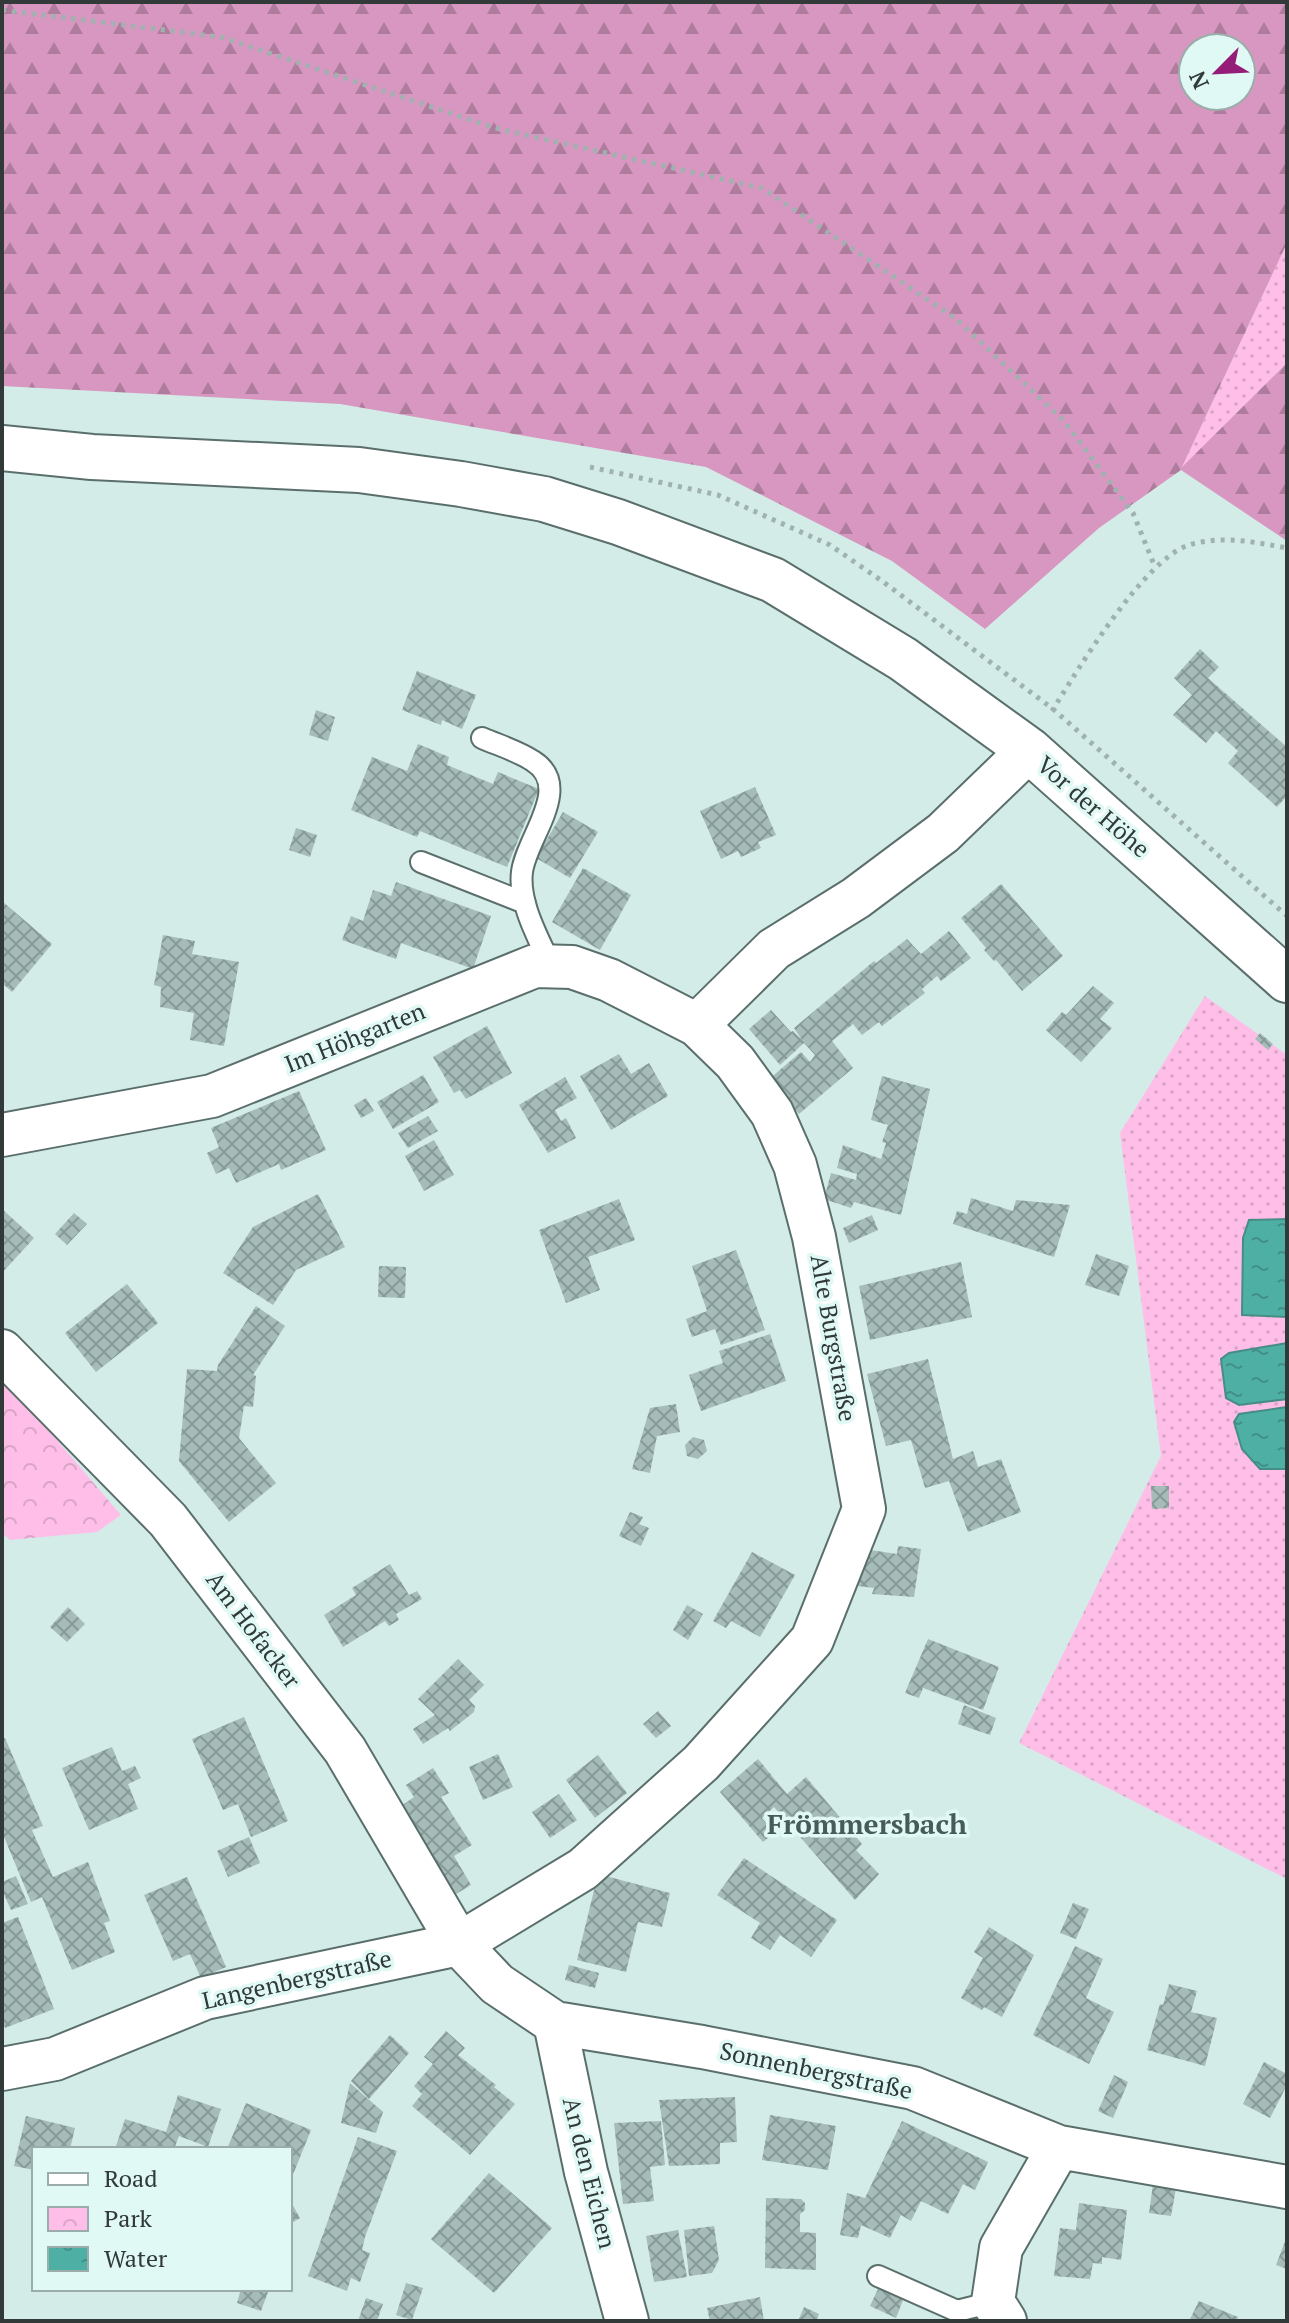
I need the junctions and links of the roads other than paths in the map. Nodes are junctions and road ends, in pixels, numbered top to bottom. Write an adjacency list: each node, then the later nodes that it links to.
1 (2, 448): 3 (main road)
2 (482, 738): 5 (lane)
3 (1029, 750): 7 (main road, Vor der Höhe); 8 (street)
4 (421, 862): 5 (lane)
5 (525, 903): 6 (lane)
6 (551, 966): 8 (street, Im Höhgarten); 9 (street, Im Höhgarten)
7 (1287, 980)
8 (697, 1025): 11 (street, Alte Burgstraße)
9 (2, 1135)
10 (2, 1351): 11 (street, Am Hofacker)
11 (459, 1944): 12 (street, Sonnenbergstraße); 13 (street, Langenbergstraße)
12 (555, 2023): 14 (street, Sonnenbergstraße); 18 (street, An den Eichen)
13 (2, 2069)
14 (1059, 2147): 15 (street, Sonnenbergstraße); 17 (street)
15 (1287, 2187)
16 (878, 2276): 17 (lane)
17 (999, 2312)
18 (627, 2321)

